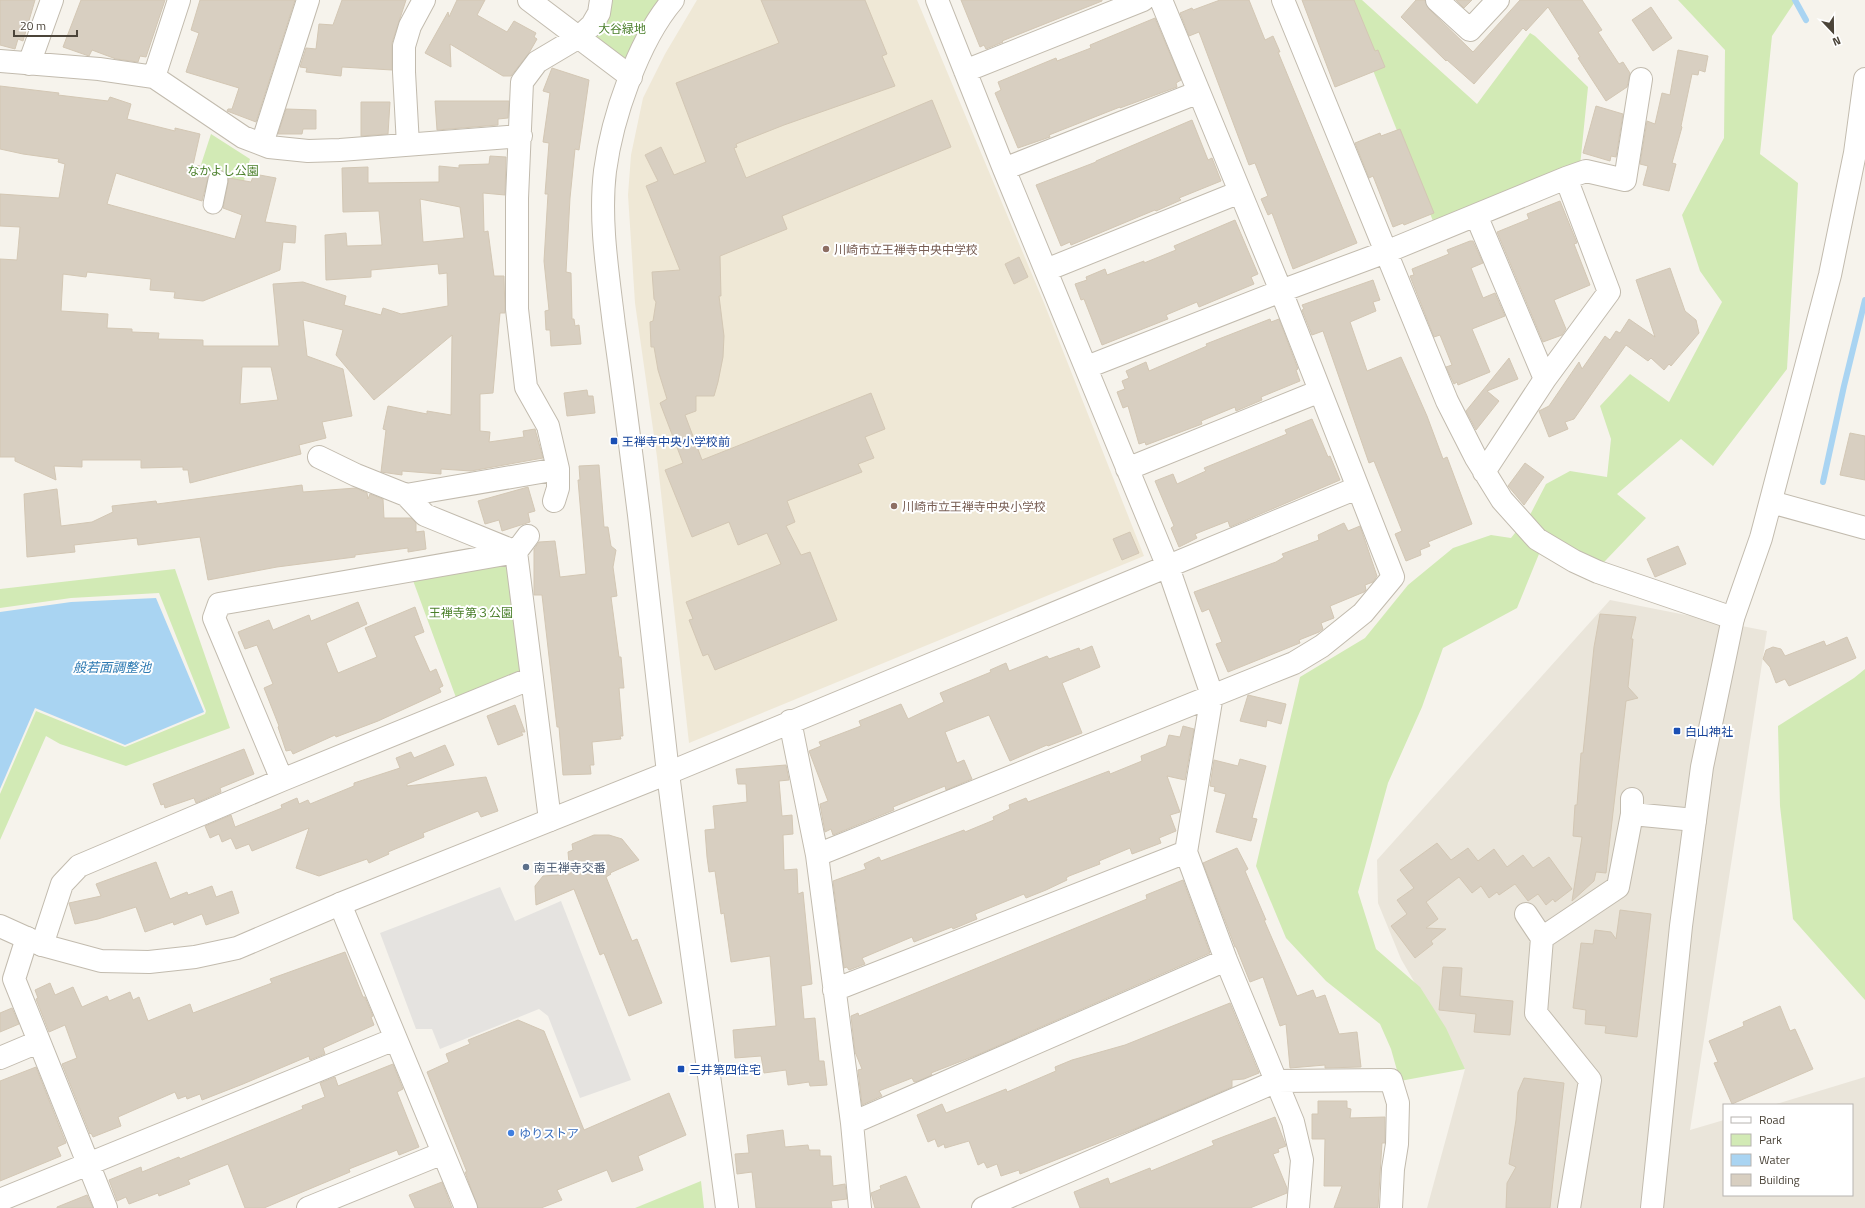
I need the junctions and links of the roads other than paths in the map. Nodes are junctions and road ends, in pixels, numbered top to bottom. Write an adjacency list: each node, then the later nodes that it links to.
1 (52, 0): 16 (street)
2 (179, 0): 18 (street)
3 (308, 0): 24 (street)
4 (424, 0): 25 (street)
5 (529, 0): 14 (street)
6 (601, 0): 14 (street)
7 (673, 0): 19 (street)
8 (937, 0): 17 (street)
9 (1144, 0): 17 (street)
10 (1161, 0): 22 (street)
11 (1283, 0): 32 (street)
12 (1437, 0): 13 (street)
13 (1498, 0)
14 (579, 37): 19 (street); 23 (street)
15 (0, 61): 16 (street)
16 (29, 64): 18 (street)
17 (965, 71): 26 (street)
18 (154, 77): 24 (street)
19 (631, 77): 53 (street)
20 (1641, 79): 27 (street)
21 (1865, 79): 45 (street)
22 (1199, 92): 26 (street); 29 (street)
23 (521, 136): 25 (street); 39 (street)
24 (262, 144): 25 (street)
25 (408, 145)
26 (1004, 169): 33 (street)
27 (1566, 178): 31 (street); 36 (street)
28 (218, 180): 30 (street)
29 (1240, 192): 33 (street); 34 (street)
30 (213, 204)
31 (1476, 215): 32 (street); 36 (street)
32 (1386, 252): 34 (street); 41 (street)
33 (1046, 270): 35 (street)
34 (1281, 291): 35 (street); 37 (street)
35 (1087, 367): 40 (street)
36 (1545, 378): 41 (street)
37 (1320, 391): 40 (street); 42 (street)
38 (319, 457): 43 (street)
39 (558, 469): 43 (street); 44 (street)
40 (1127, 469): 48 (street)
41 (1484, 472): 49 (street)
42 (1357, 488): 48 (street); 51 (street)
43 (406, 495): 47 (street)
44 (554, 501)
45 (1771, 502): 46 (street); 49 (street)
46 (1865, 528)
47 (522, 544): 50 (street); 54 (street)
48 (1168, 567): 51 (street); 52 (street)
49 (1733, 618): 56 (street)
50 (532, 678): 54 (street); 55 (street)
51 (1212, 694): 57 (street); 58 (street)
52 (790, 721): 53 (street); 58 (street)
53 (668, 772): 55 (street); 78 (street)
54 (282, 780): 63 (street)
55 (550, 820): 59 (street)
56 (1695, 820): 62 (street); 83 (street)
57 (1186, 852): 64 (street); 65 (street)
58 (817, 855): 65 (street)
59 (340, 904): 63 (street); 66 (street)
60 (1526, 914): 62 (street)
61 (0, 926): 63 (street)
62 (1542, 938): 82 (street)
63 (34, 941): 67 (street)
64 (1226, 960): 69 (street); 70 (street)
65 (834, 990): 70 (street)
66 (395, 1039): 71 (street); 72 (street)
67 (38, 1042): 68 (street); 72 (street)
68 (0, 1058)
69 (1277, 1081): 74 (street); 80 (street); 81 (street)
70 (852, 1123): 79 (street)
71 (443, 1153): 76 (street); 77 (street)
72 (88, 1164): 73 (street); 75 (street)
73 (0, 1200)
74 (1295, 1206)
75 (106, 1208)
76 (308, 1208)
77 (466, 1208)
78 (727, 1208)
79 (860, 1208)
80 (983, 1208)
81 (1391, 1208)
82 (1569, 1208)
83 (1652, 1208)

